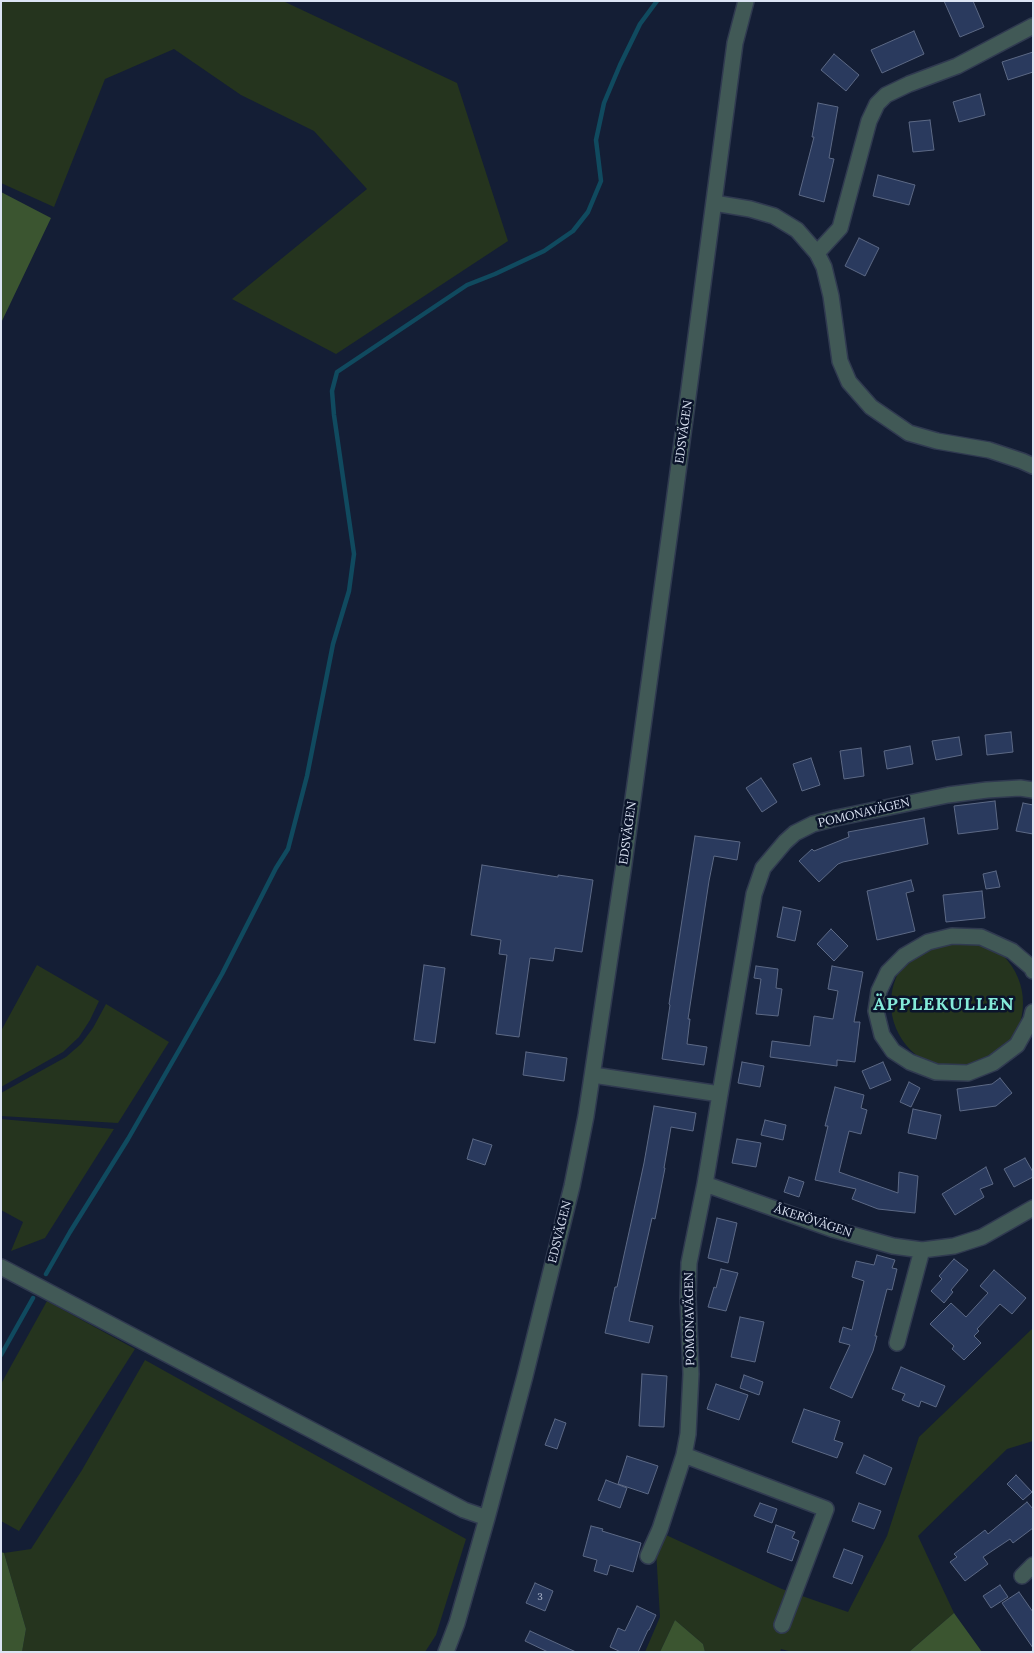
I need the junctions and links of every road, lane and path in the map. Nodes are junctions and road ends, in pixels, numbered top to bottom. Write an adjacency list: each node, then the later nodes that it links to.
1 (746, 1): 3 (street, EDSVÄGEN)
2 (1033, 26): 4 (street)
3 (714, 203): 4 (street); 9 (street, EDSVÄGEN)
4 (817, 253): 5 (street)
5 (1033, 466)
6 (1033, 790): 10 (street, POMONAVÄGEN)
7 (1033, 969): 8 (street)
8 (1033, 1012)
9 (593, 1075): 10 (street); 17 (street, EDSVÄGEN)
10 (720, 1094): 11 (street, POMONAVÄGEN)
11 (706, 1184): 13 (street, ÅKERÖVÄGEN); 16 (street, POMONAVÄGEN)
12 (1033, 1208): 13 (street, ÅKERÖVÄGEN)
13 (922, 1250): 15 (street)
14 (1, 1267): 17 (street)
15 (897, 1343)
16 (684, 1455): 18 (street, POMONAVÄGEN); 19 (street)
17 (487, 1518): 20 (street, EDSVÄGEN)
18 (648, 1556)
19 (782, 1625)
20 (446, 1652)

